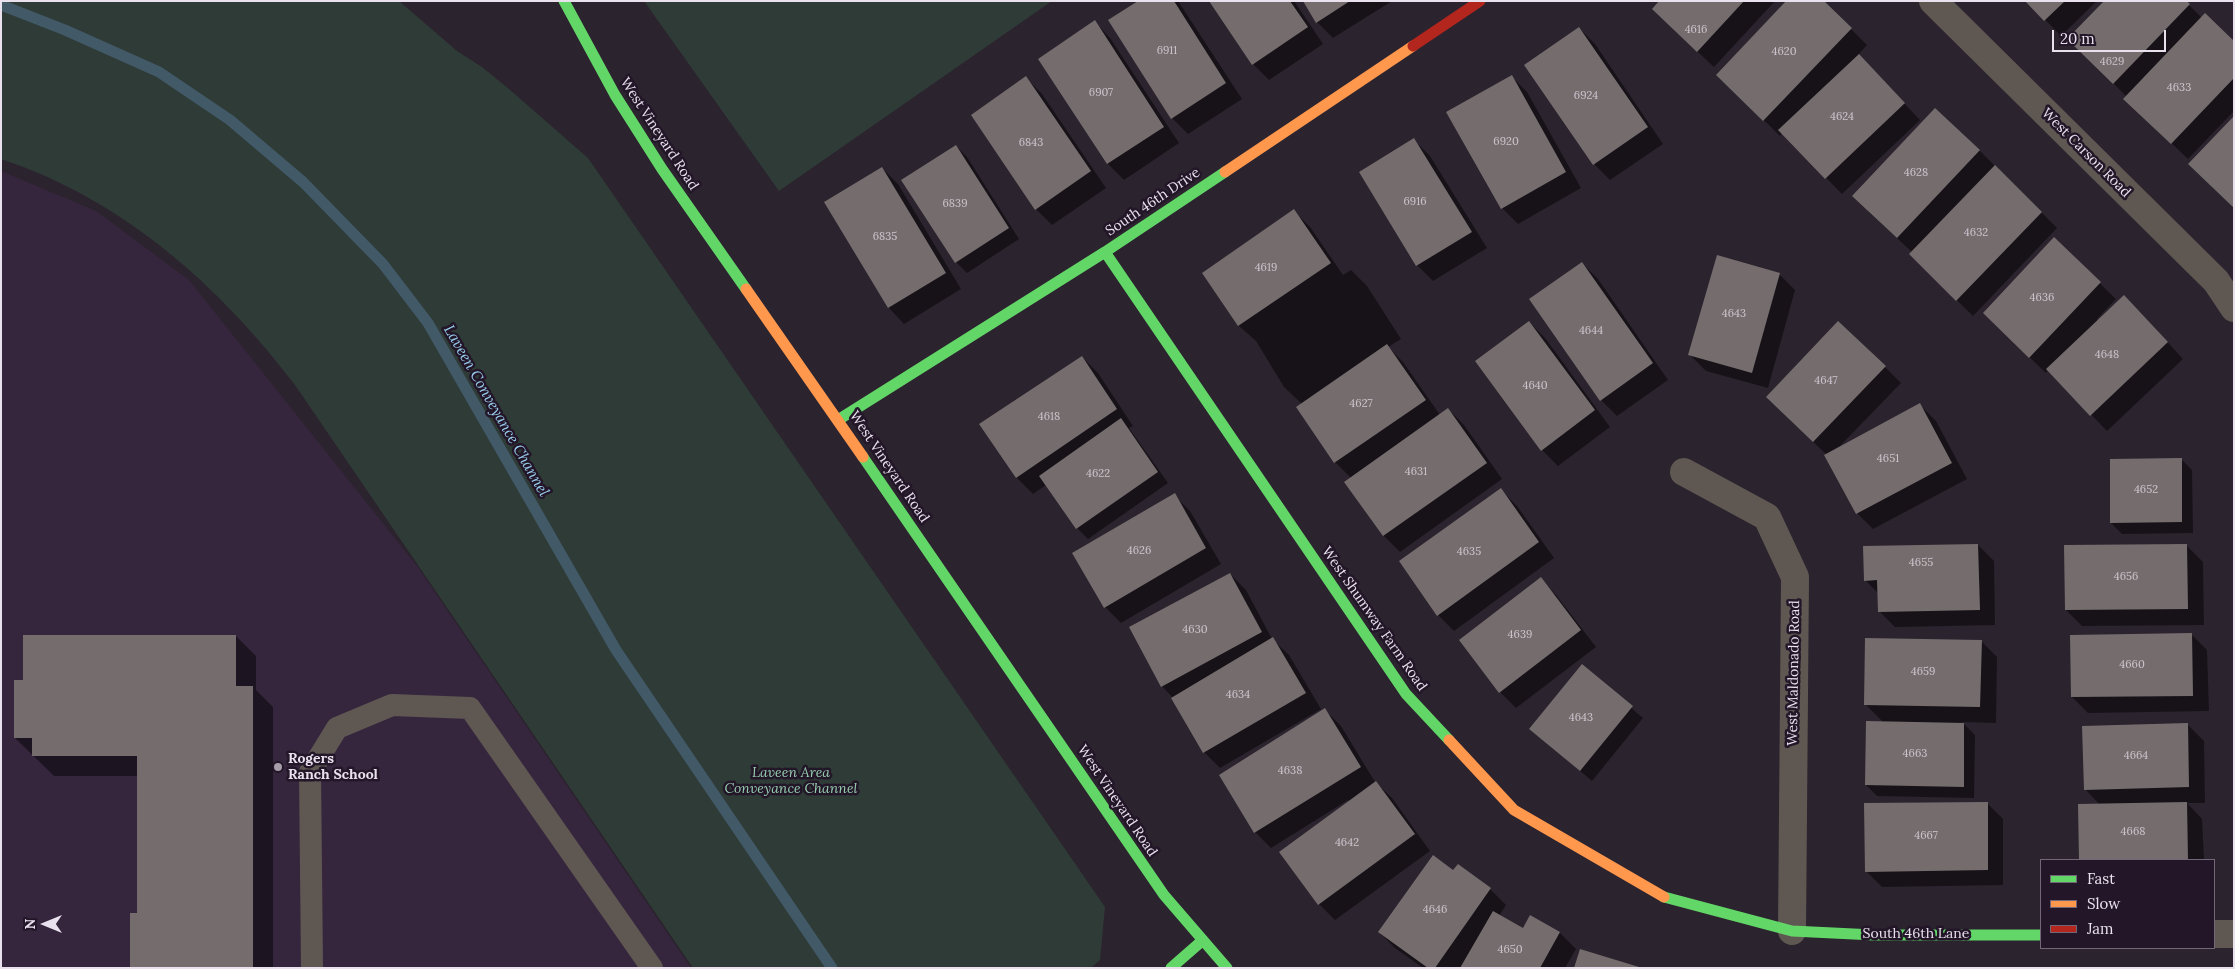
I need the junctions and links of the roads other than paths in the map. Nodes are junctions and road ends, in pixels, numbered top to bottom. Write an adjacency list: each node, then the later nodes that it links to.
1 (564, 1): 6 (street, West Vineyard Road)
2 (1480, 1): 4 (street, South 46th Drive)
3 (1933, 1): 5 (street, West Carson Road)
4 (1106, 252): 6 (street, South 46th Drive); 8 (street, West Shumway Farm Road)
5 (2234, 308)
6 (838, 420): 12 (street, West Vineyard Road)
7 (1684, 472): 8 (street, West Maldonado Road)
8 (1792, 931): 9 (street, South 46th Lane)
9 (2040, 934)
10 (2215, 934): 11 (street)
11 (2234, 934)
12 (1203, 940): 15 (street); 16 (street, West Vineyard Road)
13 (312, 968): 14 (lane)
14 (652, 968)
15 (1171, 968)
16 (1227, 968)

